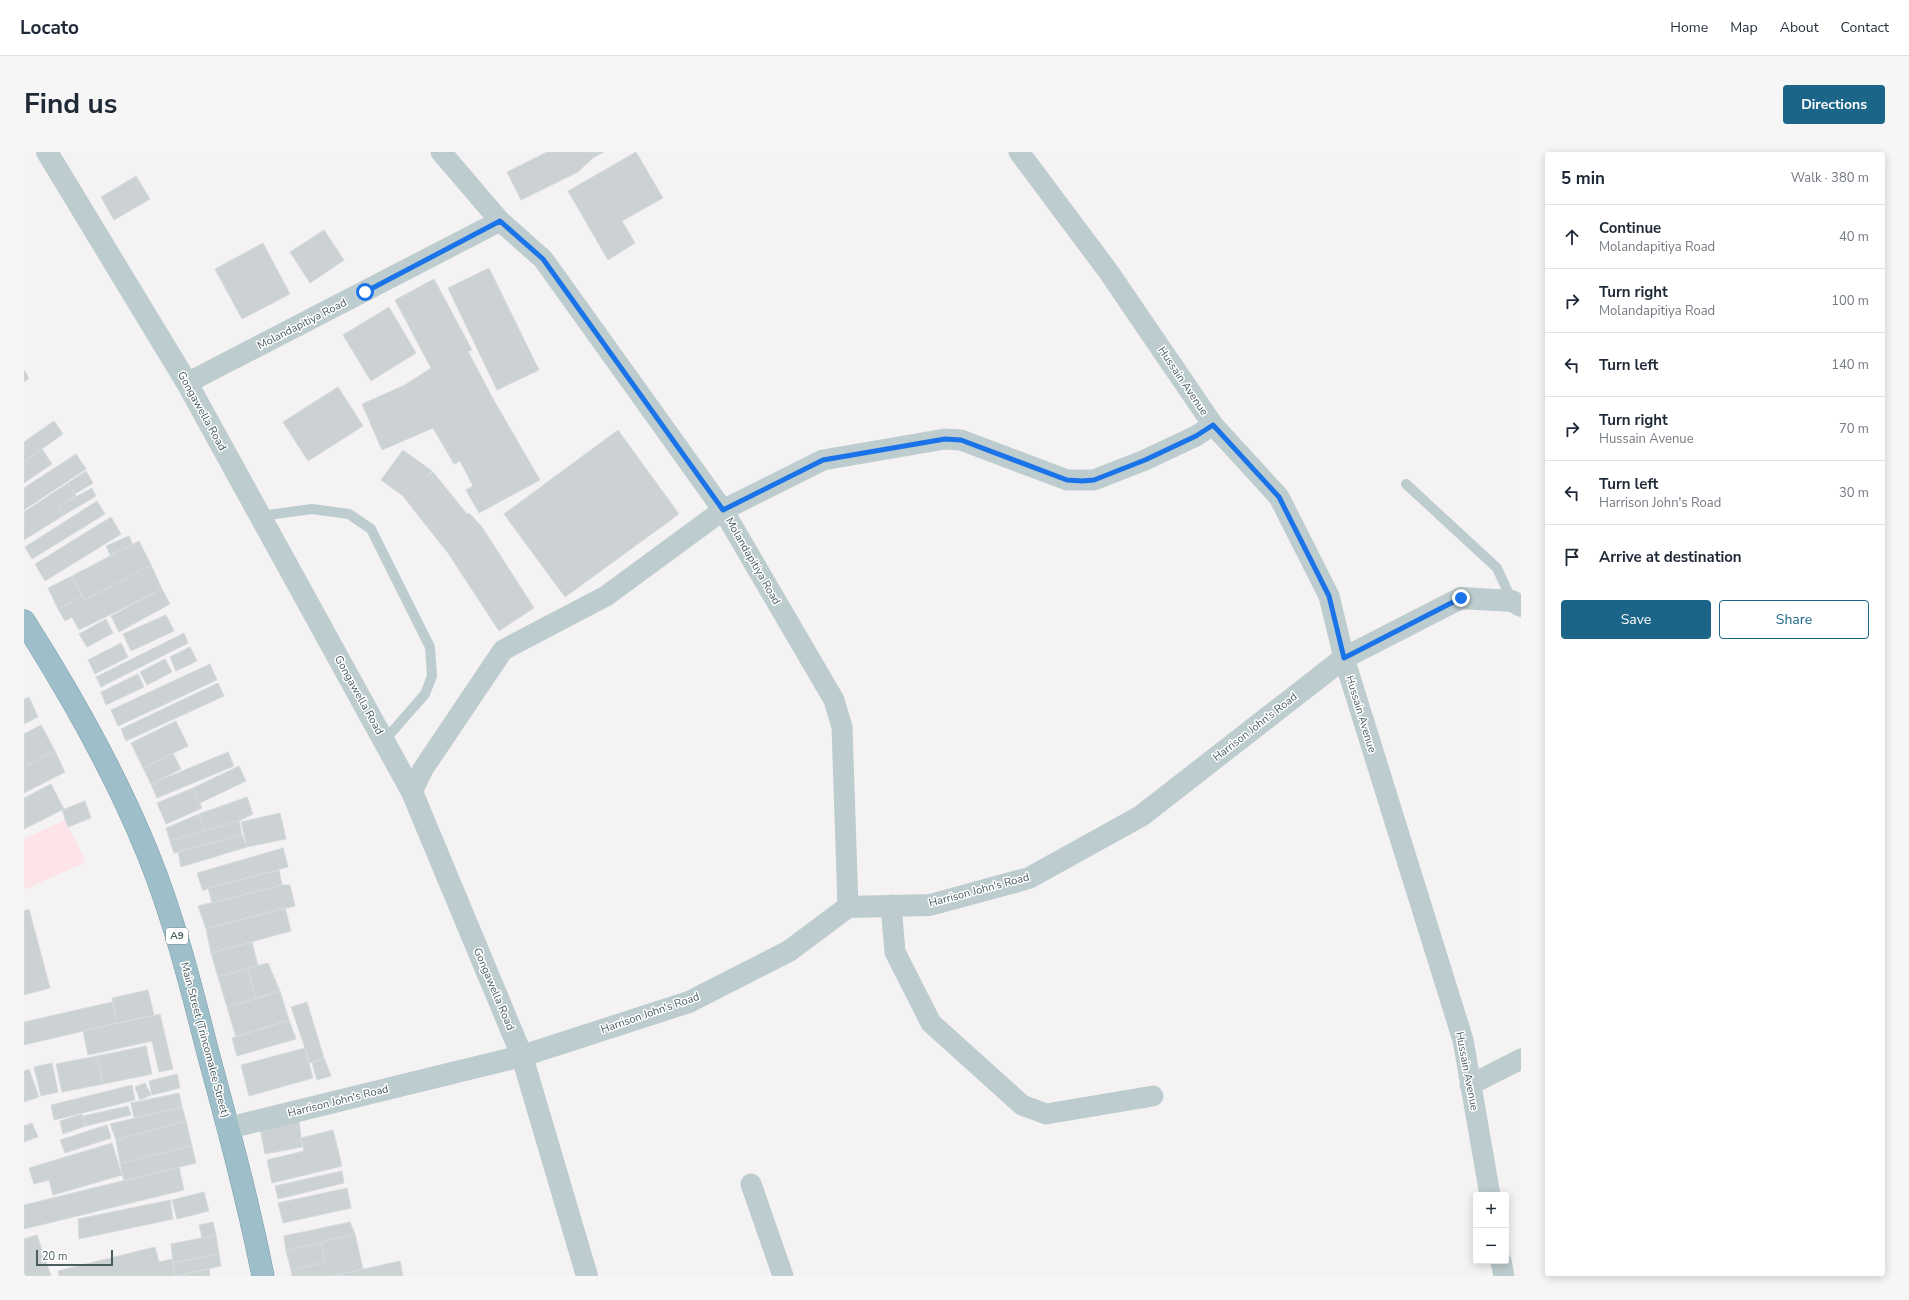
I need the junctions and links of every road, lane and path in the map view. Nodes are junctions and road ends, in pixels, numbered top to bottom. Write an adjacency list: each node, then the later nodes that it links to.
1 (47, 152): 5 (street, Gongawella Road)
2 (441, 152): 4 (street)
3 (1019, 152): 6 (street, Hussain Avenue)
4 (500, 221): 5 (street, Molandapitiya Road); 8 (street, Molandapitiya Road)
5 (187, 383): 9 (street, Gongawella Road)
6 (1213, 425): 8 (street); 12 (street, Hussain Avenue)
7 (1406, 484): 10 (lane)
8 (723, 510): 14 (street); 16 (street, Molandapitiya Road)
9 (260, 516): 13 (street, Gongawella Road); 13 (lane)
10 (1516, 604): 12 (street, Harrison John's Road)
11 (24, 620): 21 (highway, Main Street (Trincomalee Street) / A9)
12 (1344, 658): 15 (street, Harrison John's Road); 19 (street, Hussain Avenue)
13 (384, 741): 14 (street, Gongawella Road)
14 (412, 792): 17 (street, Gongawella Road)
15 (891, 905): 16 (street, Harrison John's Road); 20 (street)
16 (848, 906): 17 (street, Harrison John's Road)
17 (522, 1056): 21 (street, Harrison John's Road); 26 (street, Gongawella Road)
18 (1521, 1059): 19 (street)
19 (1470, 1085): 23 (street, Hussain Avenue)
20 (1153, 1096)
21 (228, 1128): 25 (highway, Main Street (Trincomalee Street) / A9)
22 (751, 1184): 27 (street)
23 (1489, 1192)
24 (1502, 1264): 28 (street)
25 (263, 1276)
26 (587, 1276)
27 (783, 1276)
28 (1504, 1276)

